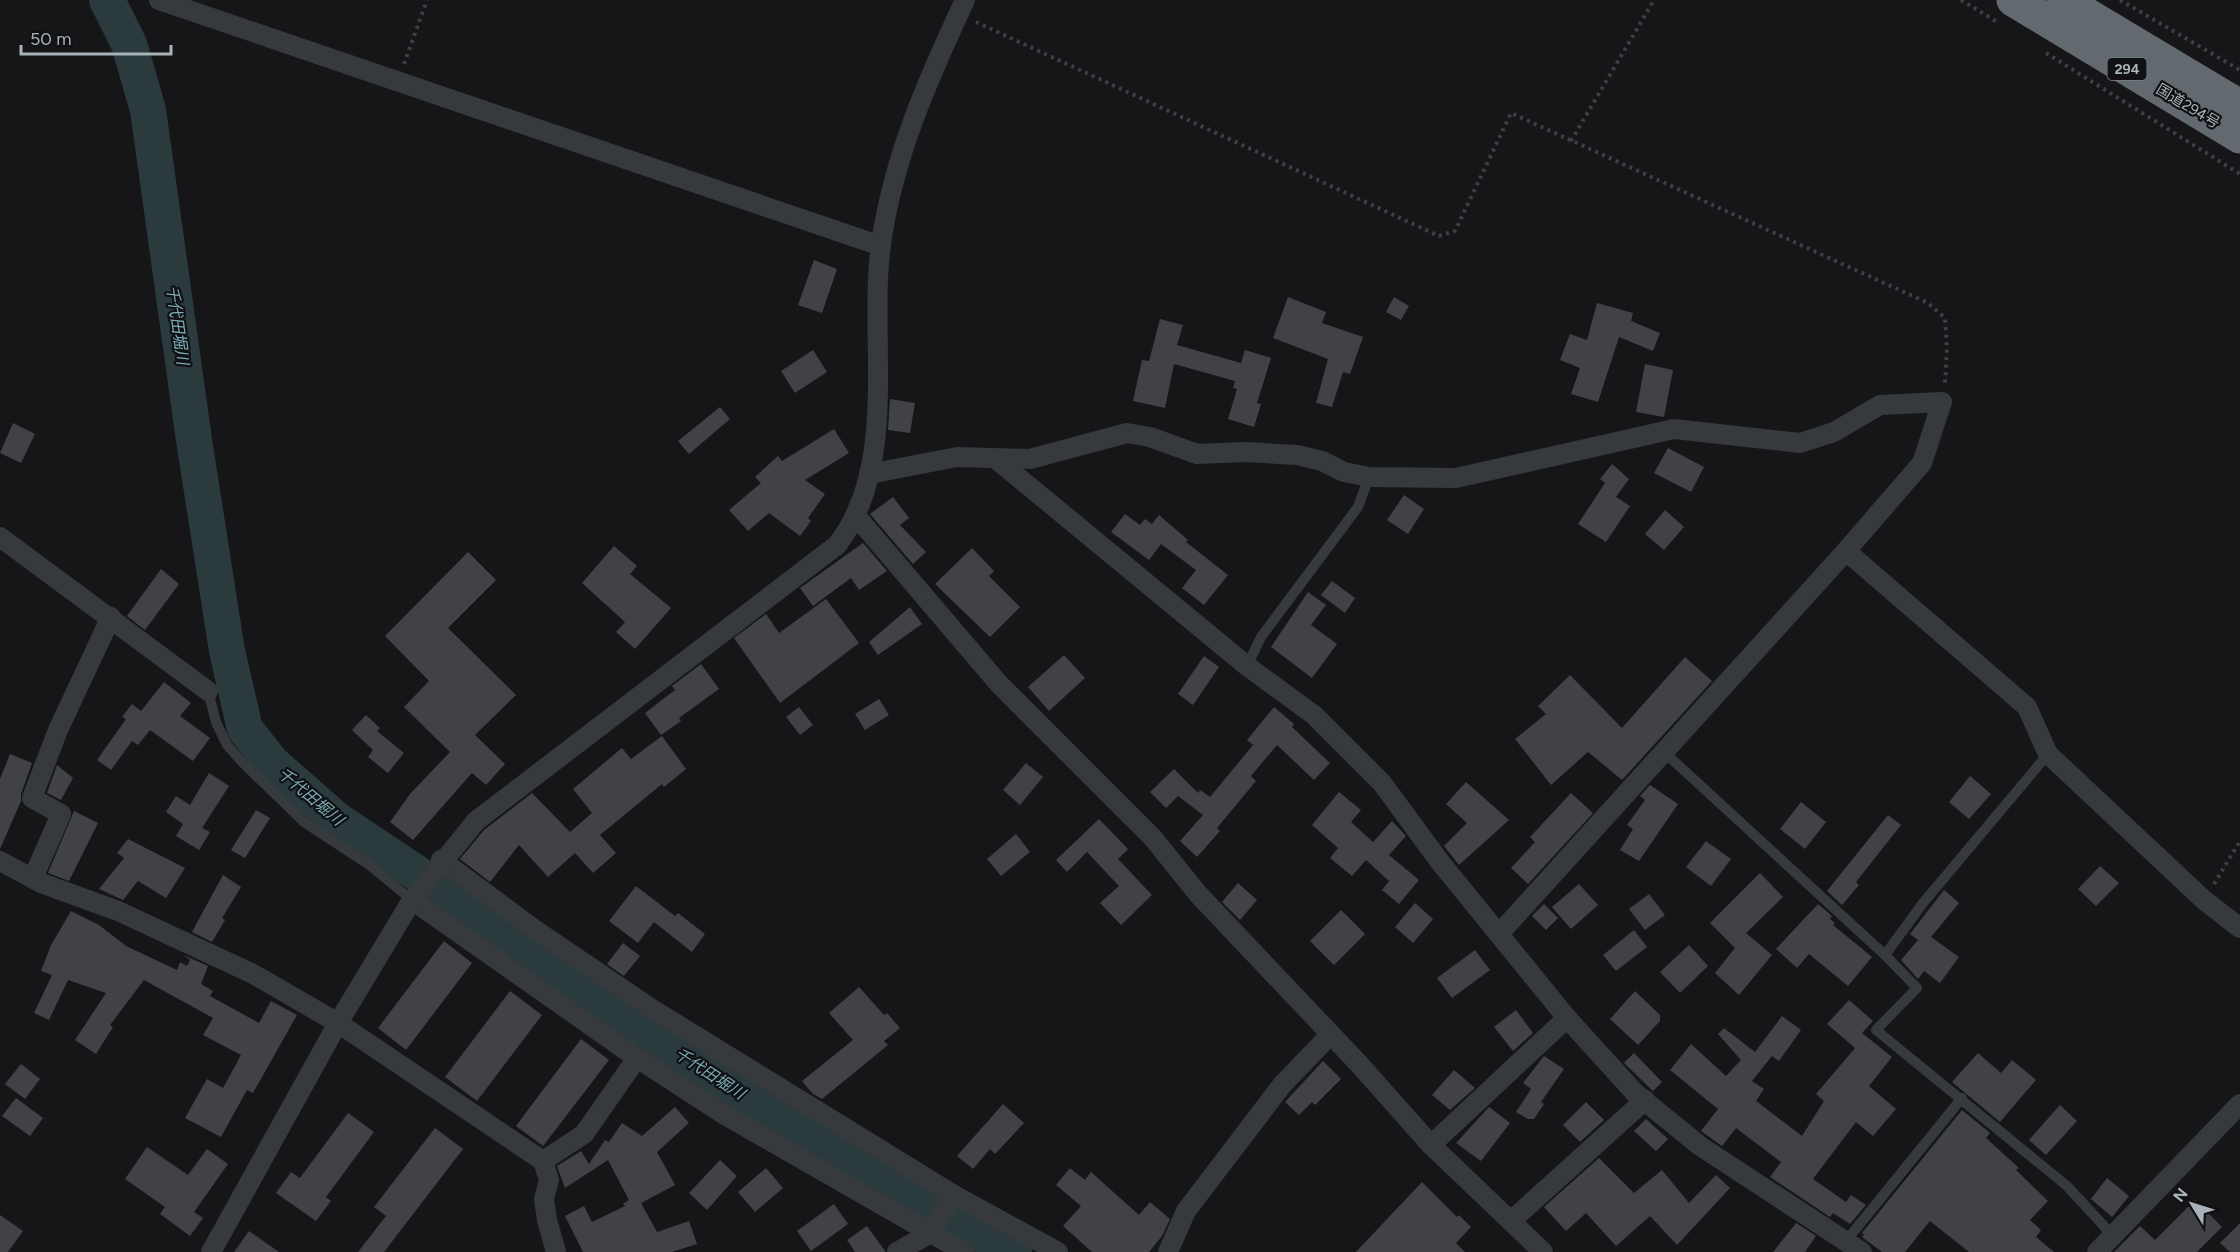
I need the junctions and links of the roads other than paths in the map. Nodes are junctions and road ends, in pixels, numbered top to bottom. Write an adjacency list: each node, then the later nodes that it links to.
1 (159, 0): 7 (street)
2 (2063, 0): 5 (highway, 国道294号 / 294)
3 (962, 7): 7 (street)
4 (2007, 12): 6 (highway, 国道294号 / 294)
5 (2240, 106)
6 (2240, 137)
7 (881, 246): 9 (street)
8 (996, 459): 9 (street); 10 (street); 15 (street)
9 (869, 474): 11 (street)
10 (1370, 477): 13 (street); 15 (lane)
11 (856, 516): 19 (street); 28 (street)
12 (0, 537): 14 (street)
13 (1846, 551): 17 (street); 18 (street)
14 (111, 617): 16 (street); 21 (street)
15 (1247, 666): 24 (street)
16 (208, 691): 22 (lane)
17 (1664, 752): 24 (street); 25 (lane)
18 (2048, 754): 23 (street); 25 (lane)
19 (441, 860): 22 (street); 35 (street)
20 (0, 861): 21 (street)
21 (33, 879): 27 (street)
22 (412, 900): 27 (street); 29 (street)
23 (2240, 928)
24 (1499, 934): 26 (street)
25 (1884, 955): 30 (lane)
26 (1567, 1018): 31 (street); 33 (street)
27 (338, 1023): 34 (street); 40 (street)
28 (1330, 1035): 33 (street); 45 (street)
29 (637, 1058): 34 (street); 37 (street)
30 (1962, 1098): 38 (lane); 39 (lane)
31 (1645, 1100): 36 (street); 39 (street)
32 (2240, 1104): 38 (street)
33 (1431, 1145): 36 (street)
34 (543, 1161): 41 (street)
35 (954, 1195): 37 (street); 44 (street)
36 (1511, 1221): 46 (street)
37 (929, 1234): 42 (street); 43 (street)
38 (2111, 1238): 47 (street)
39 (1854, 1247)
40 (211, 1252)
41 (556, 1252)
42 (897, 1252)
43 (964, 1252)
44 (1058, 1252)
45 (1168, 1252)
46 (1543, 1252)
47 (2097, 1252)

